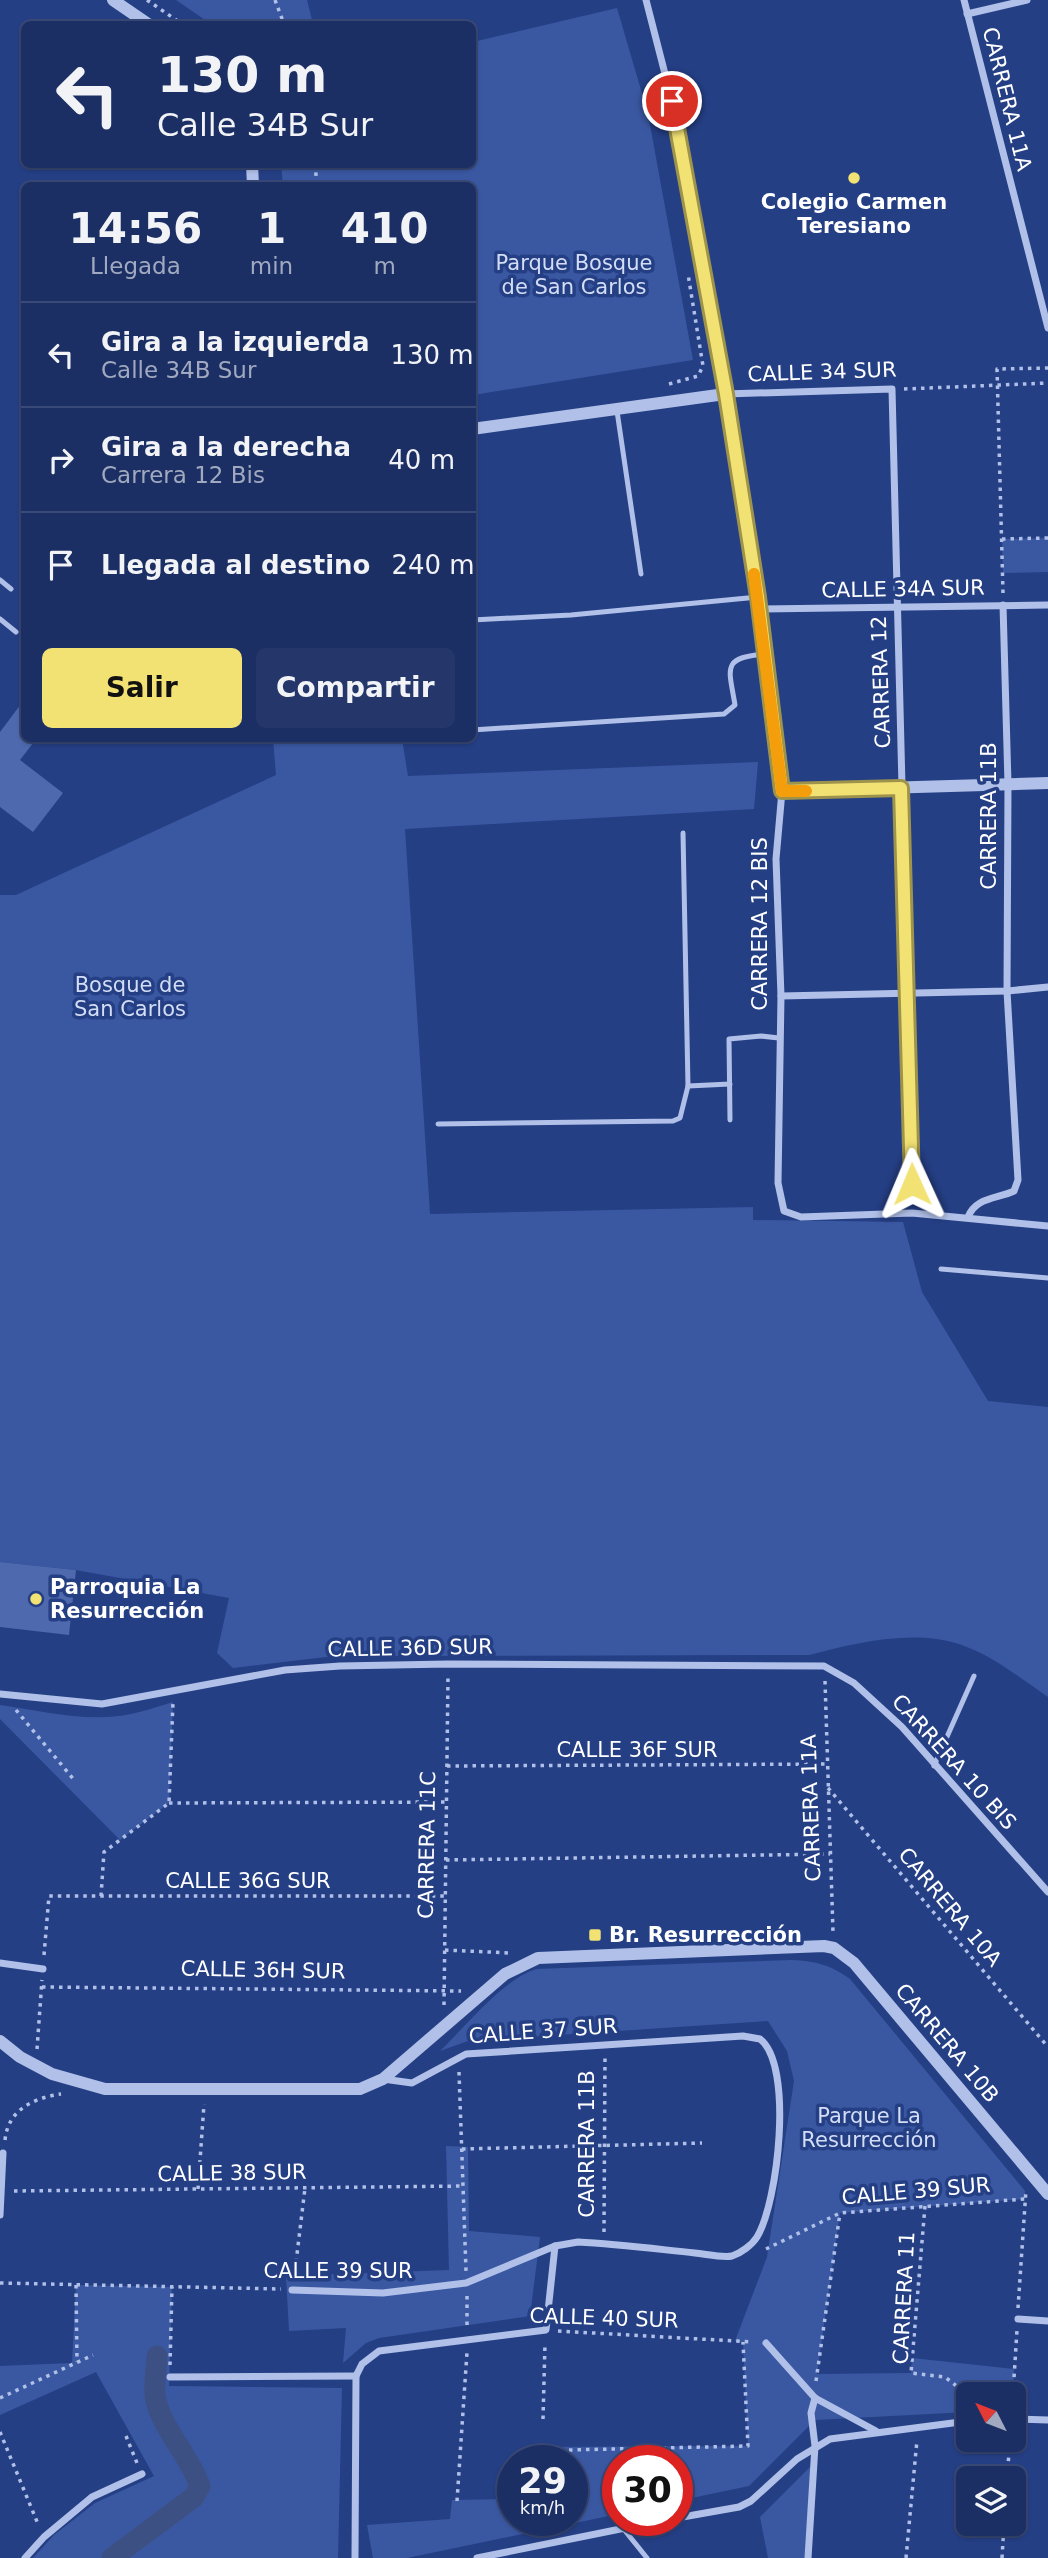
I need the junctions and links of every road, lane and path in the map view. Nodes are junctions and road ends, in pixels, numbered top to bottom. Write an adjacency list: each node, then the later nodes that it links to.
1 (113, 0): 8 (street)
2 (147, 0): 9 (path)
3 (275, 0): 10 (path)
4 (646, 0): 18 (street, CARRERA 12 BIS)
5 (964, 0): 7 (street, CARRERA 11A)
6 (1027, 0): 7 (street)
7 (967, 14): 12 (street, CARRERA 11A)
8 (144, 21)
9 (178, 21)
10 (283, 21)
11 (687, 270): 16 (path)
12 (1048, 328)
13 (1048, 368): 15 (path)
14 (1048, 383): 15 (path, CALLE 34 SUR)
15 (997, 384): 17 (path, CALLE 34 SUR); 22 (path)
16 (658, 385)
17 (892, 389): 18 (street, CALLE 34 SUR); 29 (street, CARRERA 12)
18 (726, 394): 19 (street, CALLE 34 SUR); 26 (street, CARRERA 12 BIS)
19 (617, 407): 20 (street, CALLE 34 SUR); 23 (lane)
20 (476, 428)
21 (1048, 538): 22 (path)
22 (1002, 539): 27 (path)
23 (641, 574)
24 (0, 580): 25 (lane)
25 (10, 589)
26 (759, 603): 29 (street, CALLE 34A SUR); 31 (lane); 33 (street, CARRERA 12 BIS)
27 (1003, 605): 28 (street, CALLE 34A SUR); 29 (street, CALLE 34A SUR); 36 (street, CARRERA 11B)
28 (1047, 605)
29 (897, 607): 37 (street, CARRERA 12)
30 (0, 619): 32 (lane)
31 (476, 620)
32 (16, 632)
33 (766, 654): 34 (lane); 38 (street, CARRERA 12 BIS)
34 (476, 730)
35 (1048, 783): 36 (street)
36 (1008, 785): 37 (street); 41 (street, CARRERA 11B)
37 (901, 788): 38 (street); 42 (street, CARRERA 12)
38 (782, 791): 43 (street, CARRERA 12 BIS)
39 (682, 833): 46 (lane)
40 (1048, 987): 41 (street)
41 (1007, 991): 42 (street); 50 (street, CARRERA 11B)
42 (907, 992): 43 (street); 49 (street, CARRERA 12)
43 (781, 996): 44 (street, CARRERA 12 BIS)
44 (779, 1038): 45 (lane); 50 (street, CARRERA 12 BIS)
45 (730, 1084): 46 (lane); 47 (lane)
46 (688, 1086): 48 (lane)
47 (730, 1120)
48 (438, 1124)
49 (912, 1184)
50 (968, 1217): 51 (street)
51 (1048, 1226)
52 (940, 1269): 53 (lane)
53 (1048, 1278)
54 (448, 1664): 55 (street, CALLE 36D SUR); 57 (street, CALLE 36D SUR); 60 (path, CARRERA 11C)
55 (824, 1666): 59 (path, CARRERA 11A); 61 (street, CARRERA 10 BIS)
56 (974, 1676): 61 (lane)
57 (173, 1693): 58 (street, CALLE 36D SUR); 65 (path)
58 (2, 1694): 62 (path)
59 (827, 1765): 60 (path, CALLE 36F SUR); 63 (path, CARRERA 11A)
60 (447, 1766): 64 (path, CARRERA 11C)
61 (934, 1766): 68 (street, CARRERA 10 BIS)
62 (75, 1781)
63 (828, 1788): 66 (path, CARRERA 11A); 83 (path, CARRERA 10A)
64 (447, 1802): 65 (path); 67 (path, CARRERA 11C)
65 (169, 1803): 70 (path)
66 (830, 1854): 67 (path); 72 (path, CARRERA 11A)
67 (446, 1860): 71 (path, CARRERA 11C)
68 (1048, 1892)
69 (49, 1896): 70 (path, CALLE 36G SUR)
70 (101, 1896): 71 (path, CALLE 36G SUR)
71 (446, 1896): 73 (path, CARRERA 11C)
72 (834, 1948): 79 (street); 91 (street, CARRERA 10B)
73 (445, 1950): 74 (path); 78 (path, CARRERA 11C)
74 (511, 1954)
75 (0, 1964): 76 (street)
76 (43, 1969)
77 (42, 1987): 78 (path, CALLE 36H SUR)
78 (445, 1991): 79 (path, CALLE 36H SUR); 80 (path, CARRERA 11C)
79 (484, 1991): 80 (street)
80 (444, 2026): 84 (street)
81 (0, 2041): 85 (street, CALLE 37 SUR)
82 (605, 2045): 84 (street, CALLE 37 SUR); 88 (path, CARRERA 11B); 101 (street, CALLE 37 SUR)
83 (1048, 2047)
84 (383, 2080): 86 (street, CALLE 37 SUR)
85 (68, 2087): 86 (street, CALLE 37 SUR); 90 (path)
86 (206, 2090): 94 (path)
87 (702, 2143): 88 (path)
88 (605, 2146): 89 (path); 102 (path, CARRERA 11B)
89 (462, 2149)
90 (3, 2153): 95 (street)
91 (1027, 2167): 96 (street, CARRERA 10B); 97 (path)
92 (463, 2186): 93 (path, CALLE 38 SUR)
93 (305, 2188): 94 (path, CALLE 38 SUR); 107 (path)
94 (198, 2189): 95 (path, CALLE 38 SUR)
95 (1, 2191): 100 (street)
96 (1048, 2194)
97 (1025, 2199): 98 (path, CALLE 39 SUR); 108 (path)
98 (925, 2206): 99 (path, CALLE 39 SUR); 118 (path, CARRERA 11)
99 (840, 2213): 101 (path, CALLE 39 SUR); 120 (path)
100 (0, 2214)
101 (757, 2239): 102 (street, CALLE 39 SUR)
102 (604, 2244): 103 (street, CALLE 39 SUR)
103 (555, 2246): 107 (street, CALLE 39 SUR); 110 (street)
104 (0, 2283): 105 (path, CALLE 39 SUR)
105 (76, 2285): 106 (path, CALLE 39 SUR); 114 (path)
106 (172, 2287): 107 (path, CALLE 39 SUR); 115 (path)
107 (292, 2290)
108 (1018, 2319): 109 (street); 117 (path)
109 (1048, 2321)
110 (546, 2330): 111 (path, CALLE 40 SUR); 116 (street, CALLE 40 SUR); 121 (path)
111 (743, 2342): 112 (path, CALLE 40 SUR); 130 (path)
112 (766, 2343): 120 (street)
113 (93, 2355): 114 (path)
114 (77, 2362): 119 (path)
115 (170, 2376): 116 (street)
116 (356, 2376): 139 (street)
117 (1014, 2382)
118 (956, 2385)
119 (0, 2398)
120 (815, 2398): 127 (street); 129 (street)
121 (544, 2419)
122 (1026, 2419): 123 (street)
123 (1048, 2420)
124 (956, 2422): 125 (street)
125 (918, 2427): 127 (street); 143 (path)
126 (0, 2432): 136 (path)
127 (877, 2432): 129 (street)
128 (126, 2436): 131 (path)
129 (815, 2446): 132 (street); 142 (street)
130 (588, 2450)
131 (142, 2474): 136 (street)
132 (693, 2515)
133 (602, 2532): 137 (street)
134 (629, 2536): 141 (lane)
135 (1003, 2536): 144 (path)
136 (44, 2537): 138 (street)
137 (502, 2556): 140 (street)
138 (25, 2558)
139 (355, 2558)
140 (477, 2558)
141 (647, 2558)
142 (808, 2558)
143 (906, 2558)
144 (1002, 2558)

